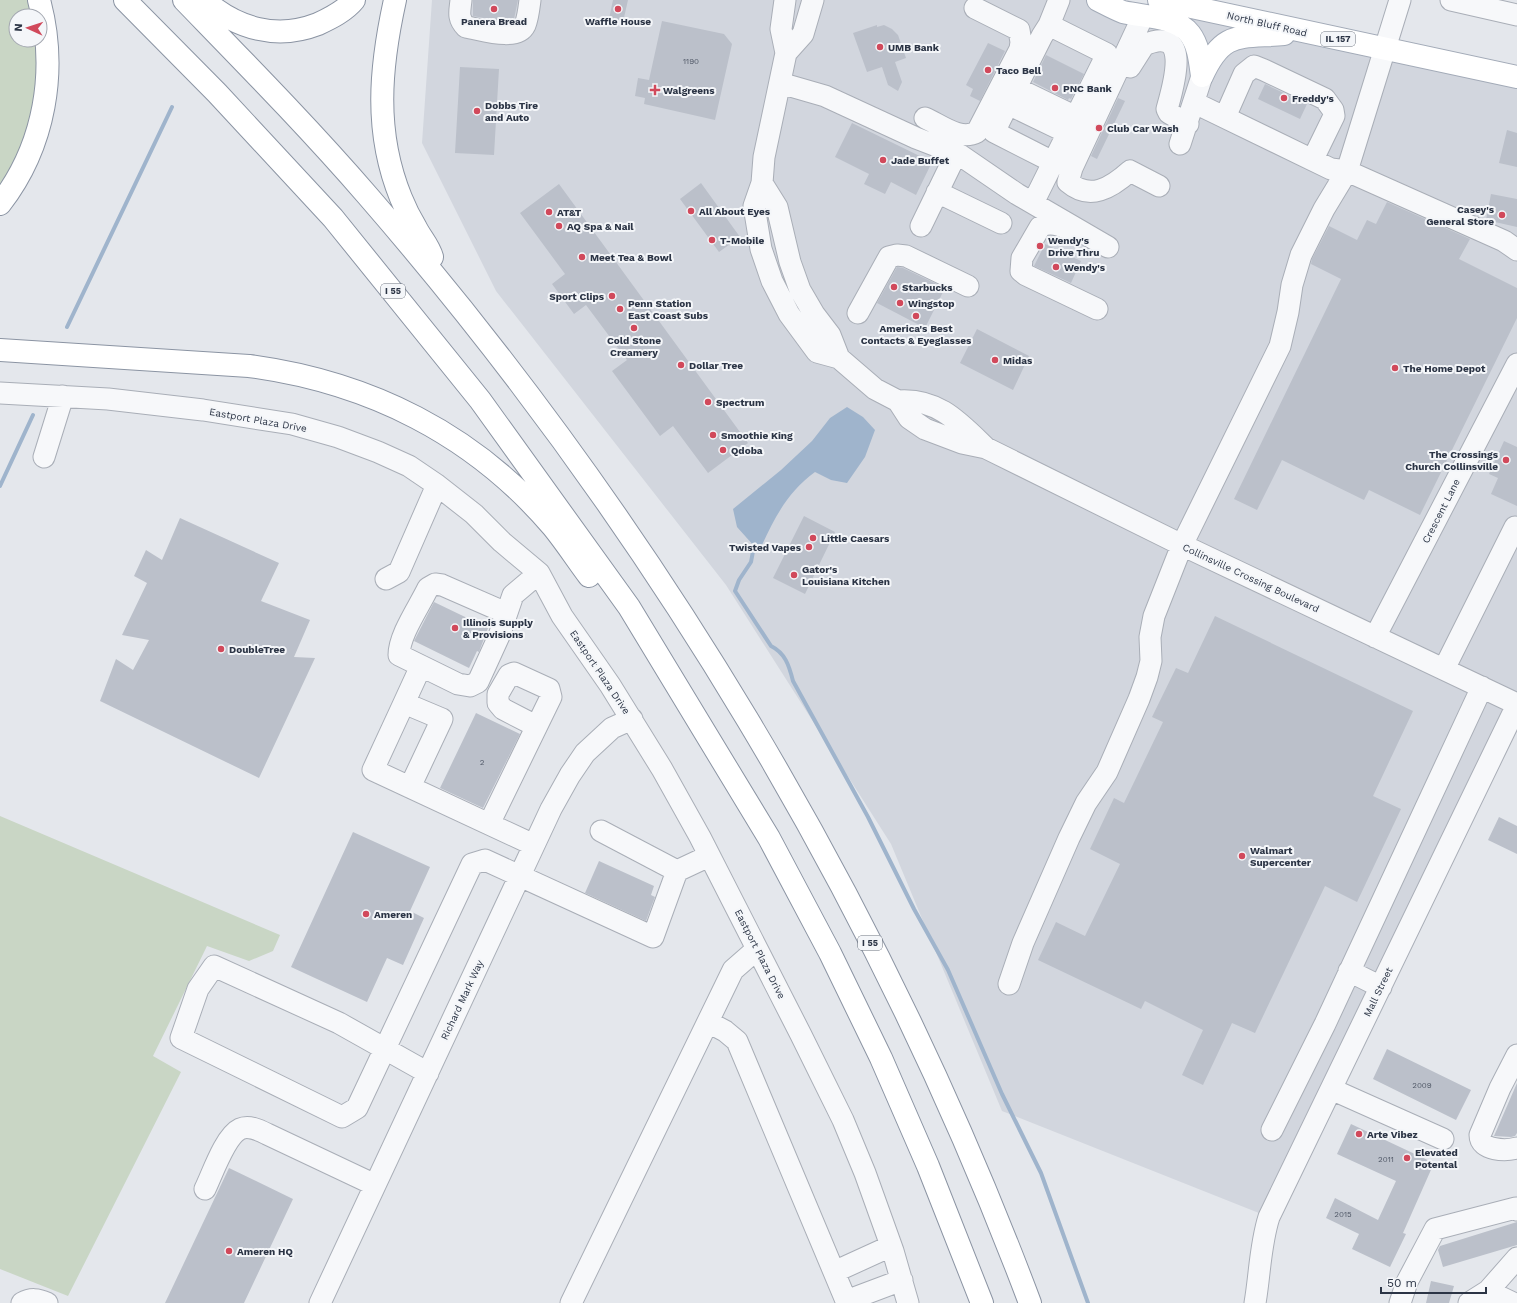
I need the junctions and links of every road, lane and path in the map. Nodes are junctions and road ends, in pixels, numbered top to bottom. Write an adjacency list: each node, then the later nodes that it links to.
1 (39, 0): 41 (main road)
2 (125, 0): 61 (main road, I 55)
3 (184, 0): 47 (main road, I 55)
4 (204, 0): 5 (main road)
5 (354, 0)
6 (395, 0): 47 (main road)
7 (461, 0): 8 (street)
8 (530, 0)
9 (785, 0): 22 (street, Collinsville Crossing Boulevard)
10 (813, 0): 22 (street)
11 (1059, 0): 19 (street)
12 (1098, 0): 18 (main road)
13 (1158, 0): 20 (main road, North Bluff Road / IL 157)
14 (1400, 0): 21 (street)
15 (1451, 0): 17 (street)
16 (975, 8): 30 (street)
17 (1517, 15)
18 (1143, 16): 23 (main road); 25 (street)
19 (1049, 25): 27 (street); 32 (street)
20 (1306, 32): 21 (main road, North Bluff Road / IL 157); 23 (main road)
21 (1385, 49): 24 (main road, North Bluff Road / IL 157); 37 (street)
22 (786, 53): 26 (street, Collinsville Crossing Boulevard)
23 (1202, 76): 28 (street)
24 (1517, 77)
25 (1114, 79): 31 (street); 38 (street)
26 (780, 83): 34 (street); 58 (street, Collinsville Crossing Boulevard)
27 (1012, 96): 32 (street); 36 (street)
28 (1195, 103): 29 (street); 31 (street)
29 (1225, 117): 35 (street); 35 (street)
30 (925, 118)
31 (1188, 124): 33 (street)
32 (1072, 125): 36 (street)
33 (1180, 144)
34 (956, 154): 39 (street); 40 (street)
35 (1313, 159): 37 (street)
36 (1053, 162): 40 (street)
37 (1348, 171): 46 (street); 58 (street)
38 (1159, 186)
39 (937, 192): 42 (street); 43 (street)
40 (1033, 203): 44 (street)
41 (0, 204)
42 (1001, 223)
43 (921, 226)
44 (1090, 237): 45 (street); 49 (street)
45 (1108, 247)
46 (1517, 250)
47 (441, 284): 106 (main road, I 55)
48 (968, 286): 50 (street)
49 (1097, 309)
50 (858, 313)
51 (0, 350): 61 (main road)
52 (1517, 364): 63 (street, Crescent Lane)
53 (0, 393): 54 (street, Eastport Plaza Drive)
54 (64, 396): 55 (street); 56 (street, Eastport Plaza Drive)
55 (44, 457)
56 (437, 484): 59 (street, Eastport Plaza Drive); 60 (street)
57 (1517, 528): 65 (street)
58 (1182, 545): 63 (street, Collinsville Crossing Boulevard); 80 (street)
59 (539, 573): 62 (street); 69 (street, Eastport Plaza Drive)
60 (386, 579)
61 (629, 607): 105 (main road, I 55)
62 (506, 613): 64 (street); 64 (street)
63 (1375, 637): 65 (street, Collinsville Crossing Boulevard)
64 (421, 666): 67 (street)
65 (1444, 669): 66 (street, Collinsville Crossing Boulevard)
66 (1482, 687): 68 (street, Collinsville Crossing Boulevard); 79 (street)
67 (404, 703): 71 (street); 71 (street)
68 (1517, 705): 81 (street, Mall Street)
69 (632, 719): 74 (street, Richard Mark Way); 75 (street, Eastport Plaza Drive)
70 (536, 726): 72 (street)
71 (410, 787): 72 (street)
72 (489, 824): 74 (street)
73 (601, 831): 76 (street)
74 (534, 845): 77 (street, Richard Mark Way)
75 (709, 856): 76 (street); 78 (street, Eastport Plaza Drive)
76 (677, 871): 77 (street)
77 (520, 875): 83 (street); 85 (street, Richard Mark Way)
78 (757, 949): 82 (street); 93 (street, Eastport Plaza Drive)
79 (1350, 971): 81 (street); 87 (street)
80 (1009, 984)
81 (1381, 987): 86 (street, Mall Street)
82 (708, 1022): 95 (street); 103 (street)
83 (385, 1050): 83 (street); 85 (street)
84 (1517, 1055): 89 (street)
85 (428, 1073): 90 (street, Richard Mark Way)
86 (1331, 1089): 88 (street); 98 (street, Mall Street)
87 (1272, 1130)
88 (1443, 1139)
89 (1517, 1148)
90 (375, 1185): 91 (street); 102 (street, Richard Mark Way)
91 (205, 1189)
92 (1517, 1210): 107 (street)
93 (892, 1246): 95 (street); 96 (street, Eastport Plaza Drive)
94 (1517, 1258): 97 (street)
95 (834, 1272): 99 (street)
96 (902, 1280): 99 (street); 104 (street, Eastport Plaza Drive)
97 (1488, 1291): 108 (street); 109 (street)
98 (1257, 1293)
99 (846, 1302)
100 (22, 1303): 101 (street)
101 (46, 1303)
102 (320, 1303)
103 (571, 1303)
104 (908, 1303)
105 (982, 1303)
106 (1030, 1303)
107 (1400, 1303)
108 (1469, 1303)
109 (1513, 1303)

